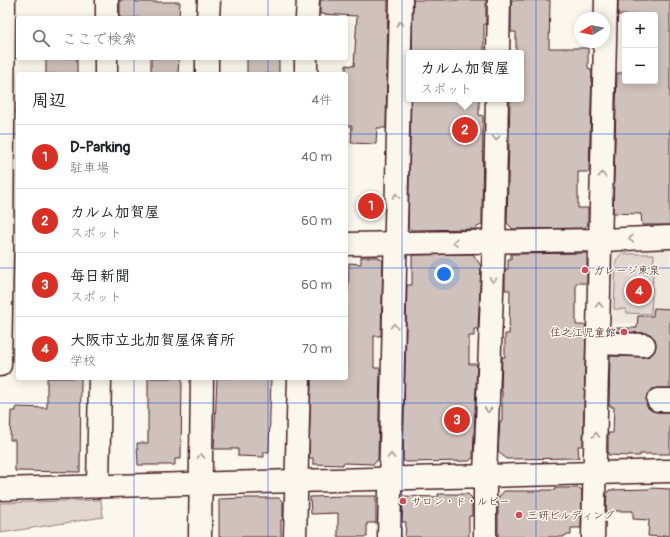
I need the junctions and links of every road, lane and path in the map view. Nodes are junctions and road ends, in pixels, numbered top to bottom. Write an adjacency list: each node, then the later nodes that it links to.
1 (4, 0): 24 (street)
2 (107, 0): 8 (street)
3 (209, 0): 9 (street)
4 (308, 0): 10 (street)
5 (401, 0): 22 (street, one-way to 5)
6 (499, 0): 11 (street)
7 (606, 0): 20 (street, one-way to 7)
8 (107, 16)
9 (208, 16)
10 (307, 16)
11 (498, 50)
12 (106, 60): 15 (street)
13 (208, 60): 16 (street)
14 (306, 60): 17 (street)
15 (106, 72)
16 (207, 72)
17 (306, 72)
18 (497, 102): 21 (street, one-way to 21)
19 (670, 237): 20 (street, one-way to 20)
20 (600, 240): 21 (street); 25 (street, one-way to 20)
21 (494, 241): 22 (street, one-way to 22); 33 (street, one-way to 33)
22 (395, 243): 23 (street); 34 (street, one-way to 22)
23 (348, 244)
24 (7, 252): 27 (street)
25 (598, 343): 26 (street); 32 (street, one-way to 25)
26 (644, 345)
27 (0, 365)
28 (100, 380): 37 (street)
29 (202, 380): 36 (street, one-way to 29)
30 (299, 380): 35 (street)
31 (670, 471): 32 (street)
32 (595, 474): 33 (street); 43 (street)
33 (485, 476): 34 (street); 42 (street)
34 (391, 478): 35 (street); 41 (street)
35 (297, 480): 36 (street); 40 (street)
36 (201, 484): 37 (street); 39 (street)
37 (98, 486): 38 (street)
38 (0, 489)
39 (200, 537)
40 (296, 537)
41 (389, 537)
42 (485, 537)
43 (593, 537)

